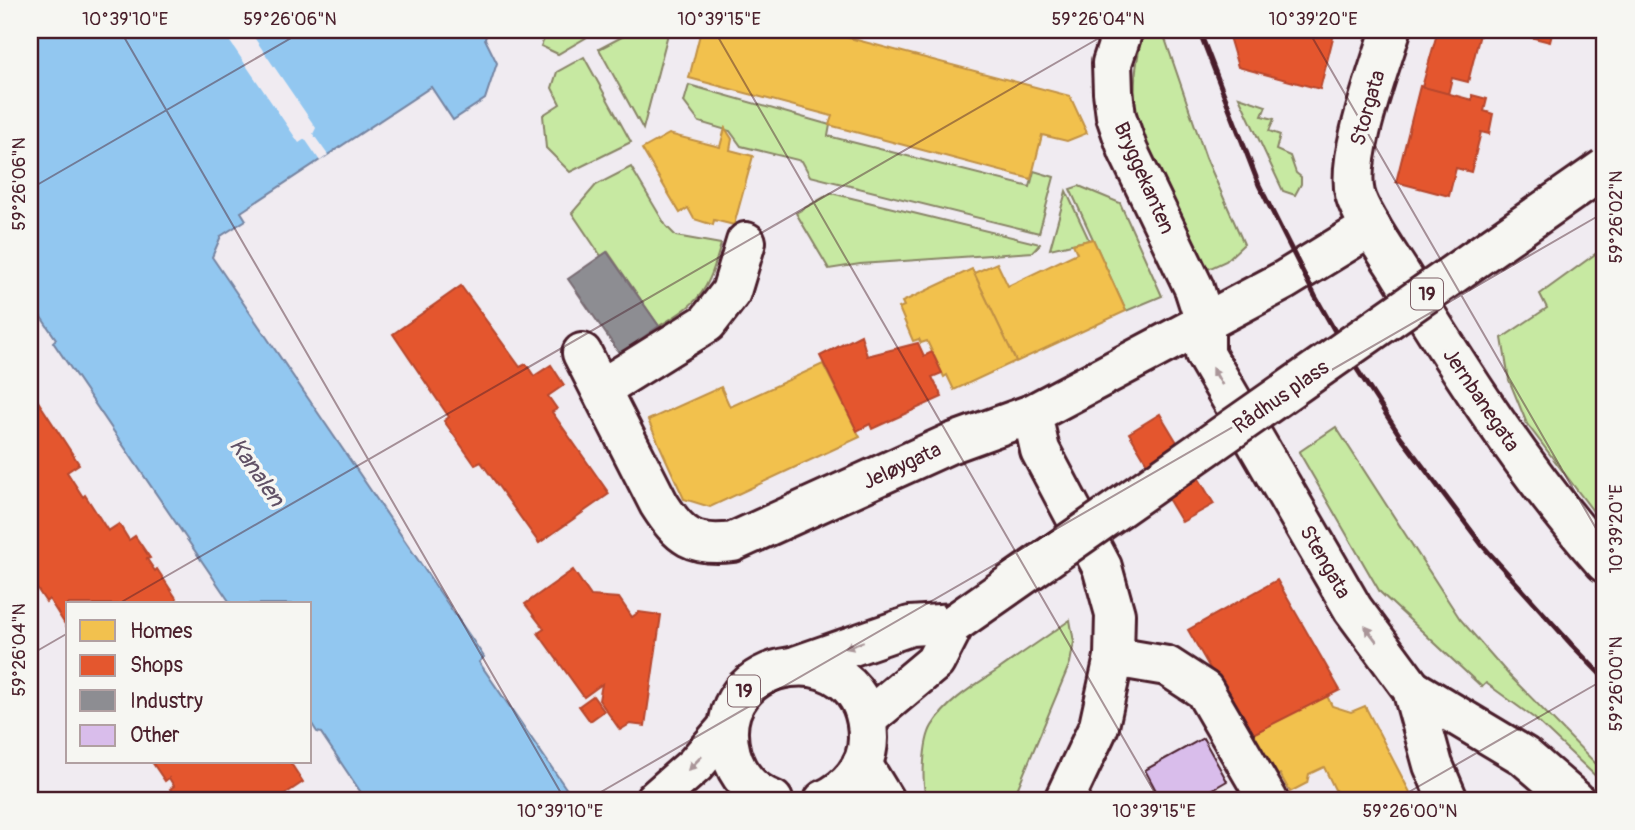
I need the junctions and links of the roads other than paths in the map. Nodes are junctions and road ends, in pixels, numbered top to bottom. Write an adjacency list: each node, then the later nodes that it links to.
1 (1123, 30): 6 (main road, Bryggekanten)
2 (1391, 30): 4 (main road, Storgata)
3 (1605, 168): 11 (main road, Rådhus plass / 19, bridge)
4 (1371, 227): 6 (main road, Jeløygata); 10 (main road, Jernbanegata)
5 (746, 242): 8 (main road)
6 (1205, 322): 9 (main road, Jeløygata); 14 (main road, Stengata, one-way to 6)
7 (582, 354): 8 (main road, Jeløygata)
8 (601, 389): 9 (main road, Jeløygata)
9 (1032, 414): 12 (main road)
10 (1605, 563)
11 (955, 623): 13 (main road, 19, one-way to 13); 15 (main road, Rådhus plass / 19)
12 (1114, 657): 23 (main road); 24 (main road)
13 (798, 665): 15 (main road); 16 (main road, 19)
14 (1412, 689): 19 (main road, Stengata); 25 (main road)
15 (867, 719): 17 (main road)
16 (729, 727): 18 (main road, one-way to 18); 20 (main road, 19)
17 (862, 764): 21 (main road); 22 (main road)
18 (656, 798)
19 (1447, 798)
20 (768, 800)
21 (824, 800)
22 (884, 800)
23 (1064, 800)
24 (1268, 800)
25 (1575, 800)

